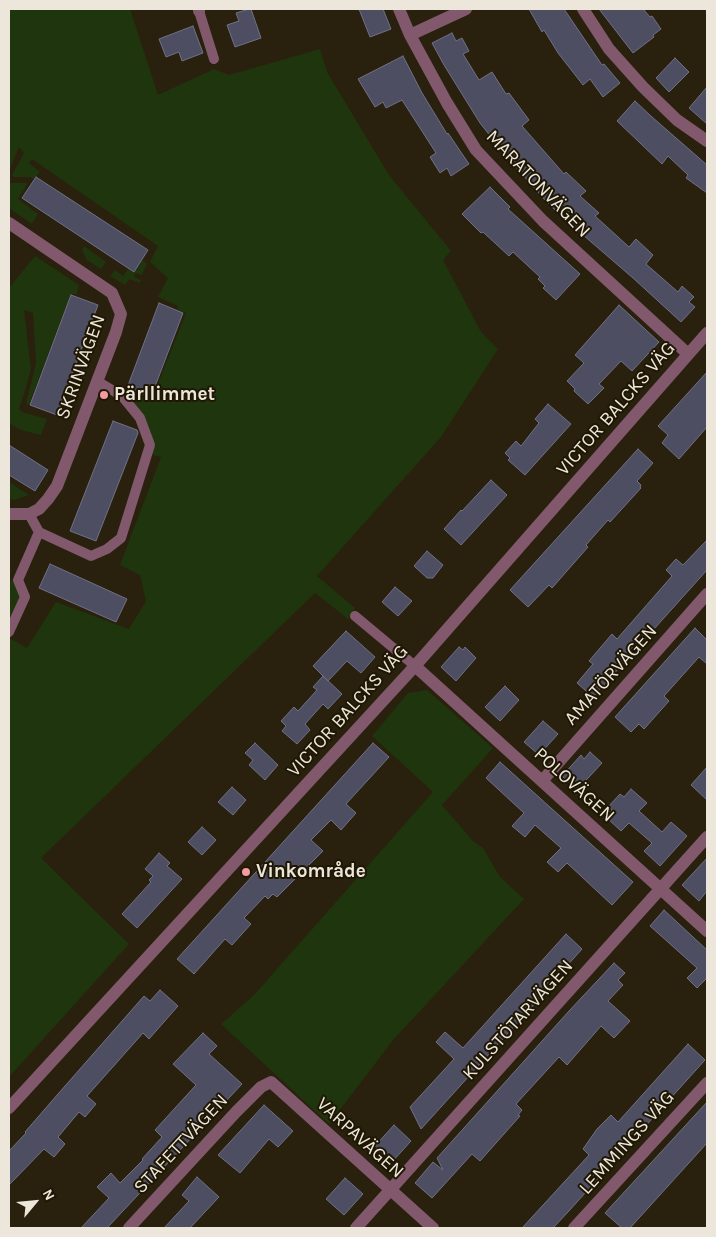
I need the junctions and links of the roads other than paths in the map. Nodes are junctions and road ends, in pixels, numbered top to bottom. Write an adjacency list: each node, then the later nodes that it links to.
1 (399, 9): 5 (street, MARATONVÄGEN)
2 (466, 9): 5 (street)
3 (583, 9): 7 (street)
4 (199, 10): 6 (lane)
5 (410, 36): 10 (street, MARATONVÄGEN)
6 (214, 59)
7 (707, 141)
8 (9, 223): 11 (street, SKRINVÄGEN)
9 (707, 333): 10 (street, VICTOR BALCKS VÄG)
10 (688, 354): 18 (street, VICTOR BALCKS VÄG)
11 (97, 381): 13 (street, SKRINVÄGEN); 14 (lane)
12 (9, 514): 13 (street)
13 (29, 514): 14 (lane)
14 (39, 532): 17 (lane)
15 (707, 594): 19 (street, AMATÖRVÄGEN)
16 (355, 616): 18 (lane)
17 (9, 632)
18 (415, 666): 19 (street, POLOVÄGEN); 25 (street, VICTOR BALCKS VÄG)
19 (542, 781): 21 (street, POLOVÄGEN)
20 (707, 837): 21 (street, KULSTÖTARVÄGEN)
21 (660, 889): 22 (street, POLOVÄGEN); 26 (street, KULSTÖTARVÄGEN)
22 (707, 931)
23 (707, 1082): 30 (street, LEMMINGS VÄG)
24 (261, 1087): 26 (street, VARPAVÄGEN); 27 (street, STAFETTVÄGEN)
25 (9, 1108)
26 (390, 1191): 28 (street, KULSTÖTARVÄGEN); 29 (street, VARPAVÄGEN)
27 (129, 1228)
28 (356, 1228)
29 (433, 1228)
30 (574, 1228)

